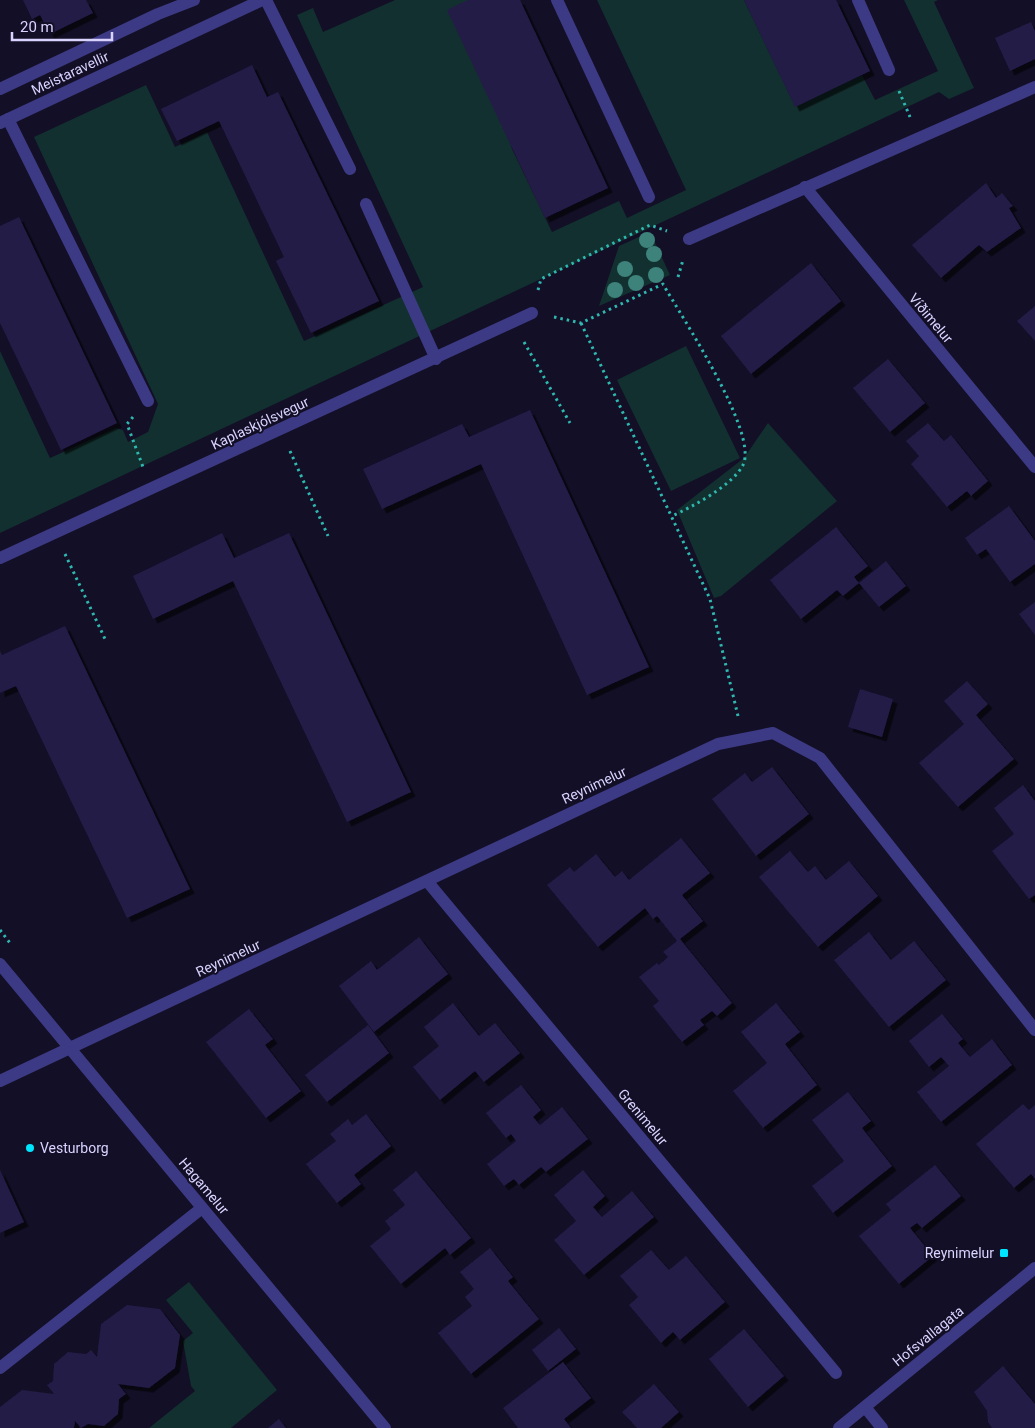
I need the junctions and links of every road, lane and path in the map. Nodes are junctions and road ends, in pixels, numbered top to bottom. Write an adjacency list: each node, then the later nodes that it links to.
1 (194, 0): 7 (street, Meistaravellir)
2 (264, 0): 8 (street, Meistaravellir); 10 (street)
3 (556, 0): 12 (street)
4 (858, 0): 5 (street)
5 (889, 70): 9 (path)
6 (1035, 87): 9 (street)
7 (0, 89)
8 (4, 121): 20 (street)
9 (919, 137): 11 (street)
10 (350, 169)
11 (805, 186): 14 (street); 23 (street, Víðimelur)
12 (650, 197)
13 (366, 204): 19 (street)
14 (689, 238): 15 (path); 16 (path)
15 (678, 276)
16 (532, 313): 17 (street, Kaplaskjólsvegur); 18 (path)
17 (513, 322): 19 (street, Kaplaskjólsvegur); 21 (path)
18 (581, 323): 25 (path); 25 (path)
19 (436, 359): 22 (street, Kaplaskjólsvegur)
20 (148, 401): 24 (path)
21 (570, 423)
22 (280, 430): 26 (street, Kaplaskjólsvegur); 27 (path)
23 (1035, 467)
24 (145, 473)
25 (672, 516): 30 (path)
26 (56, 532): 28 (street, Kaplaskjólsvegur); 29 (path)
27 (328, 536)
28 (0, 558)
29 (106, 641)
30 (743, 739): 31 (street, Reynimelur); 33 (street, Reynimelur)
31 (427, 881): 34 (street, Reynimelur); 39 (street, Grenimelur)
32 (0, 964): 34 (street, Hagamelur)
33 (1035, 1030)
34 (70, 1048): 35 (street, Reynimelur); 36 (street, Hagamelur)
35 (0, 1081)
36 (202, 1208): 38 (street); 41 (street, Hagamelur)
37 (1035, 1268): 40 (street, Hofsvallagata)
38 (0, 1368)
39 (836, 1372)
40 (866, 1407): 42 (street, Hofsvallagata); 43 (street)
41 (385, 1428)
42 (839, 1428)
43 (882, 1428)

